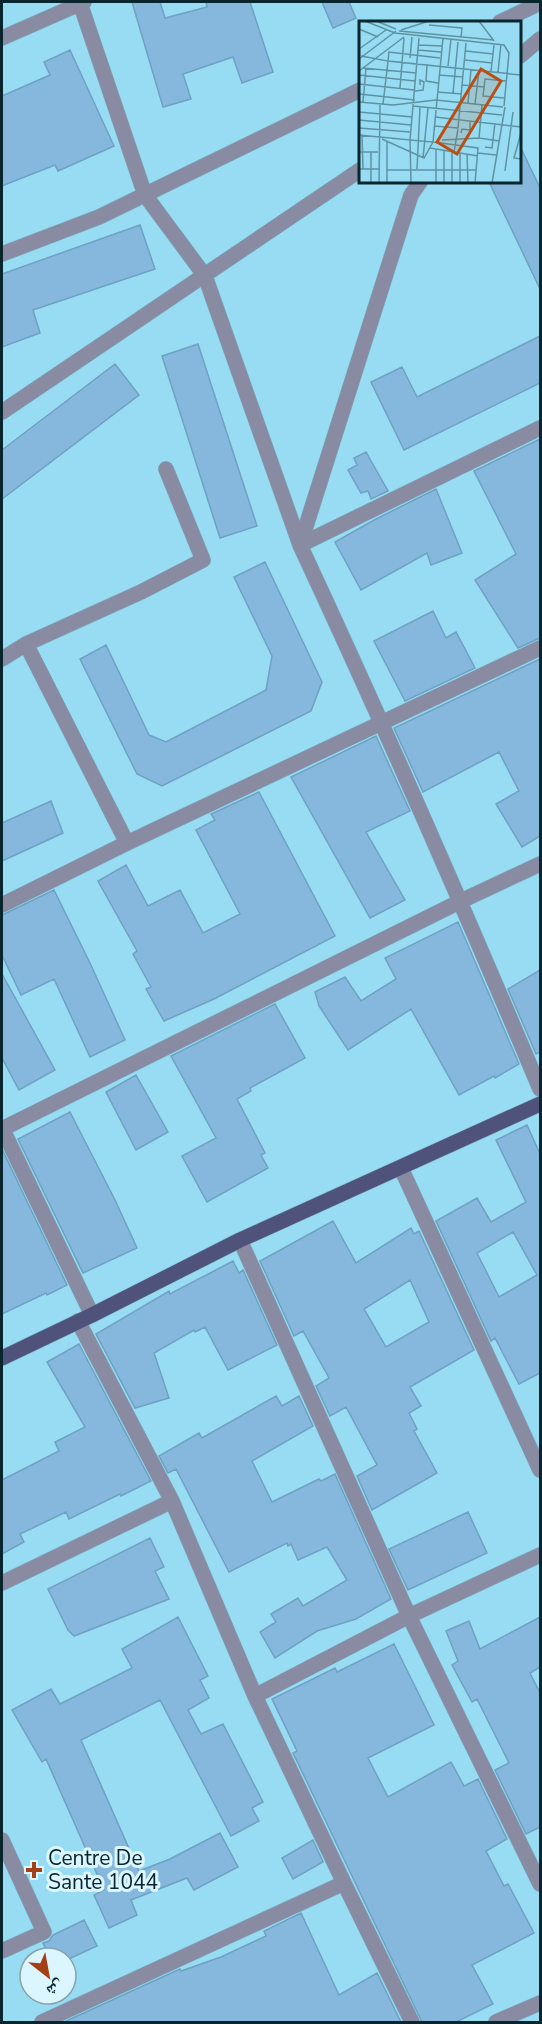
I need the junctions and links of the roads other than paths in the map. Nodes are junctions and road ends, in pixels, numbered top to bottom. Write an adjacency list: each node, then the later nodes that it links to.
1 (82, 2): 4 (street); 10 (street)
2 (540, 3): 3 (street)
3 (502, 21)
4 (2, 38)
5 (540, 39): 6 (street)
6 (521, 54)
7 (359, 90): 10 (street)
8 (359, 171): 12 (street)
9 (419, 183): 16 (street)
10 (145, 195): 11 (street); 12 (street)
11 (2, 254)
12 (205, 276): 13 (street); 16 (street)
13 (2, 412)
14 (540, 428): 16 (street)
15 (166, 469): 17 (street)
16 (300, 545): 20 (street)
17 (26, 644): 19 (street); 21 (street)
18 (540, 648): 20 (street)
19 (2, 659)
20 (382, 722): 21 (street); 23 (street)
21 (127, 843): 24 (street)
22 (540, 864): 23 (street)
23 (461, 901): 25 (street); 27 (street)
24 (2, 905)
25 (540, 1089)
26 (540, 1104): 28 (main road)
27 (2, 1128): 30 (street)
28 (401, 1168): 29 (main road); 32 (street)
29 (240, 1239): 30 (main road); 36 (street)
30 (85, 1318): 31 (main road); 33 (street)
31 (2, 1358)
32 (540, 1470)
33 (172, 1501): 35 (street); 37 (street)
34 (540, 1555): 36 (street)
35 (2, 1583)
36 (409, 1616): 37 (street); 40 (street)
37 (255, 1696): 39 (street)
38 (2, 1840): 41 (street)
39 (344, 1883): 43 (street); 44 (street)
40 (540, 1884)
41 (2, 1951)
42 (540, 2003): 45 (street)
43 (42, 2022)
44 (412, 2022)
45 (496, 2022)

